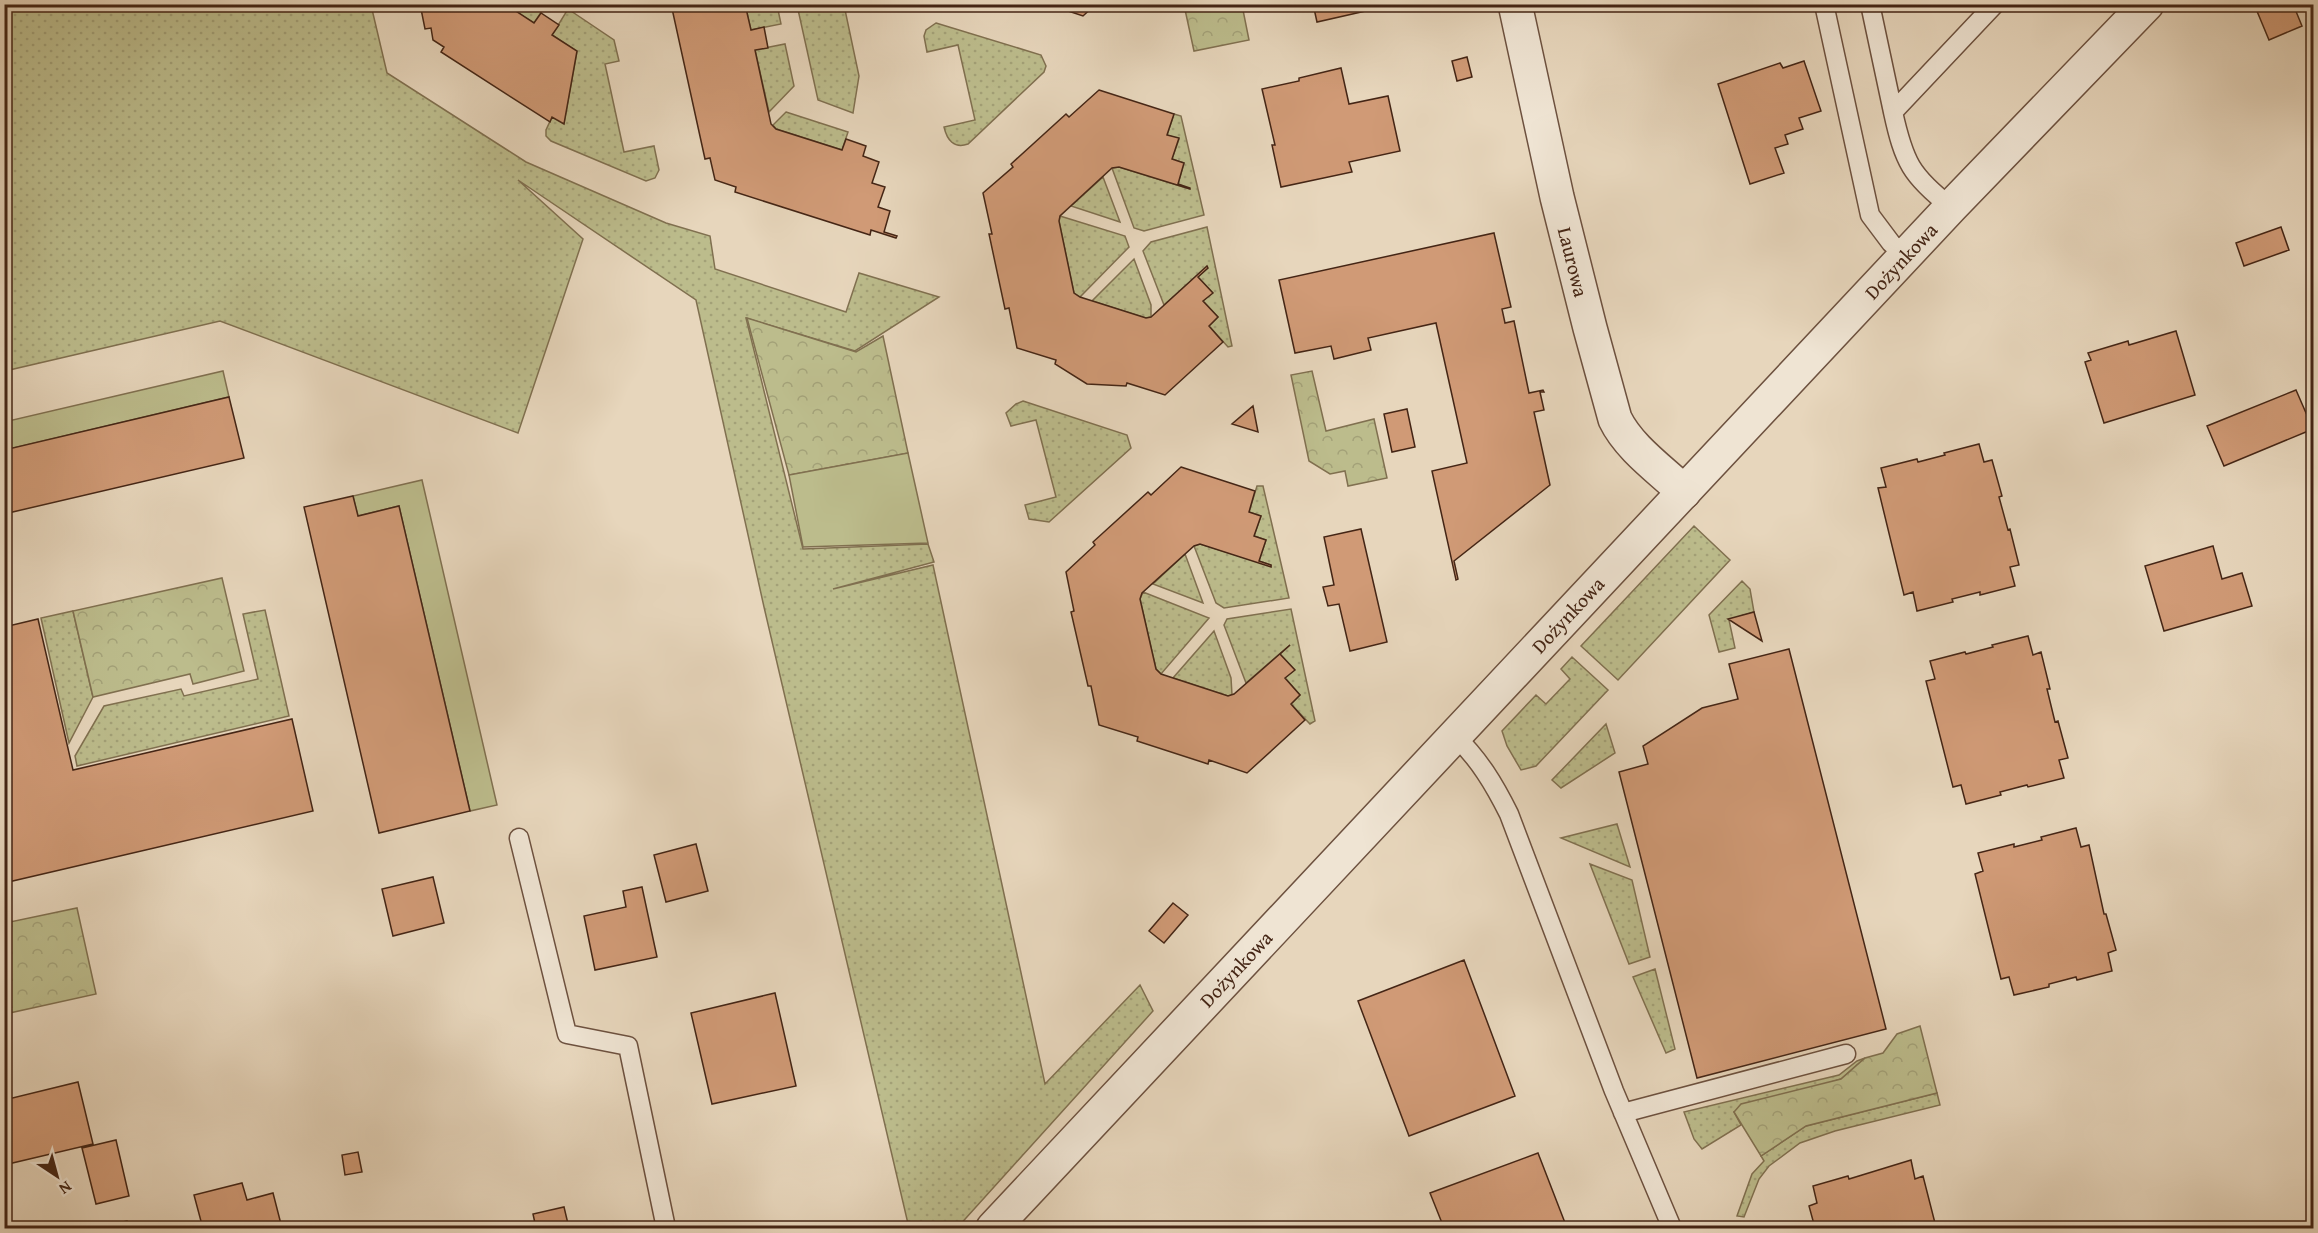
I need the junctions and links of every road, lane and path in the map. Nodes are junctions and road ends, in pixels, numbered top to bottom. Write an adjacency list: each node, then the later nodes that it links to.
1 (1515, 4): 9 (street, Laurowa)
2 (1824, 4): 8 (lane)
3 (1870, 4): 6 (lane)
4 (1995, 4): 6 (lane)
5 (2147, 4): 7 (street, Dożynkowa)
6 (1893, 112): 7 (lane)
7 (1951, 207): 8 (street, Dożynkowa)
8 (1905, 256): 9 (street, Dożynkowa)
9 (1684, 492): 10 (street, Dożynkowa)
10 (1455, 736): 13 (lane); 15 (street, Dożynkowa)
11 (519, 838): 14 (lane)
12 (1846, 1054): 13 (lane)
13 (1623, 1113): 16 (lane)
14 (666, 1228)
15 (993, 1228)
16 (1672, 1228)

